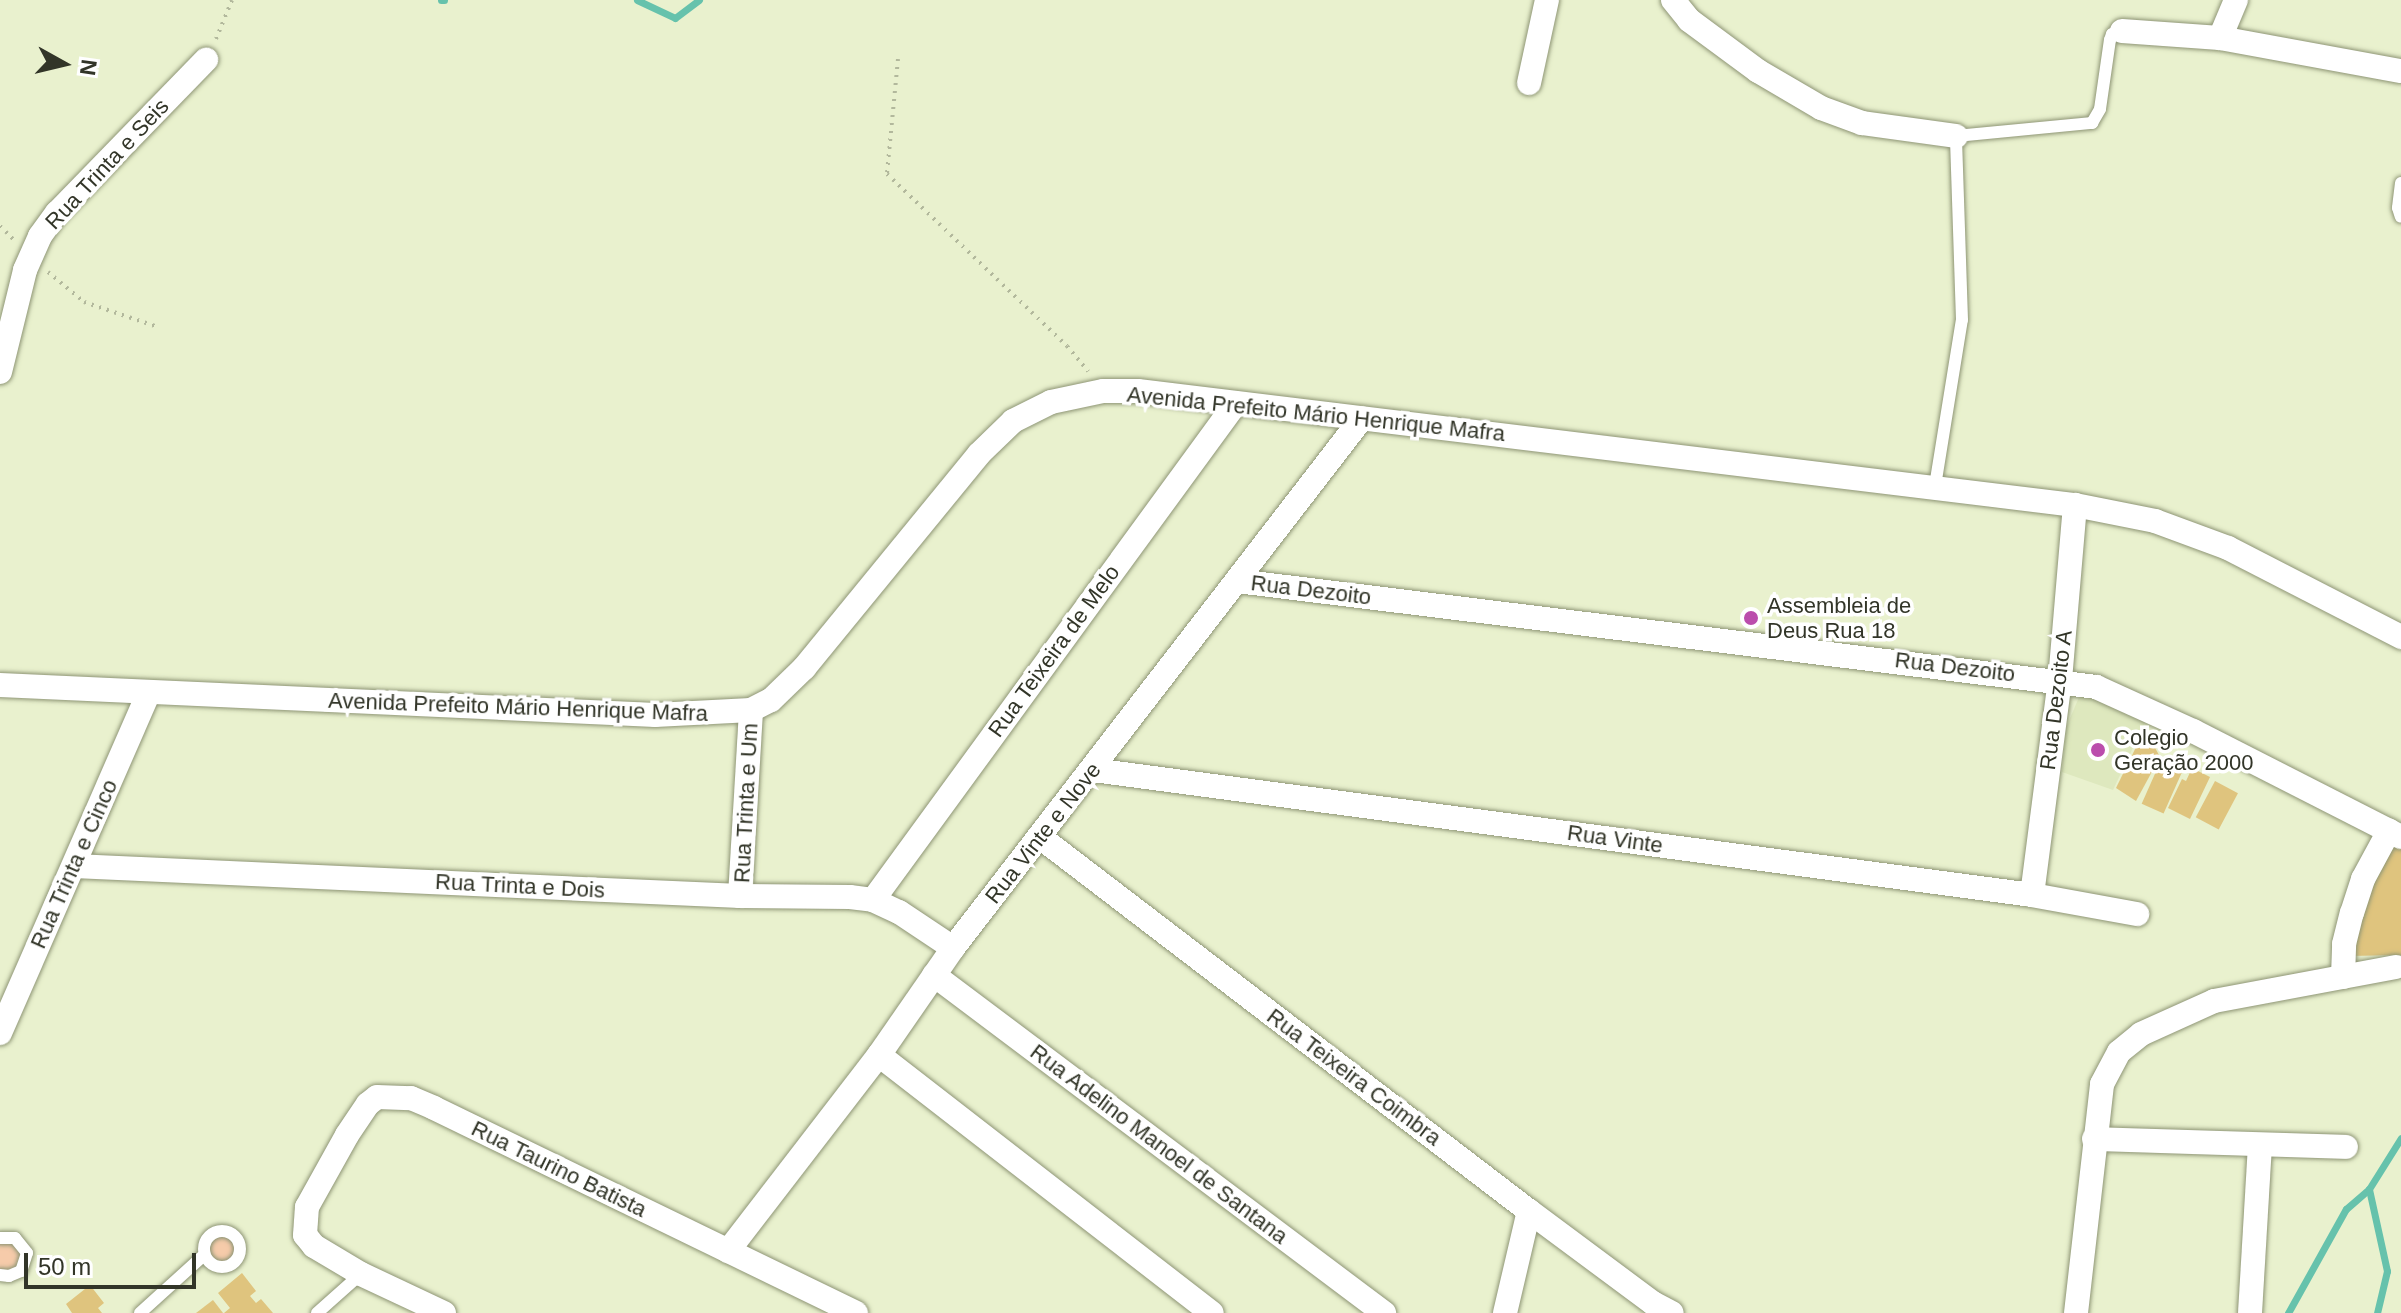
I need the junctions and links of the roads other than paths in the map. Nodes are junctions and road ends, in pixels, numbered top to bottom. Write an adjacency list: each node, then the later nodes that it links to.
1 (1547, 0): 8 (street)
2 (1673, 0): 9 (street)
3 (2236, 0): 5 (street)
4 (2122, 31): 5 (street); 9 (lane)
5 (2220, 38): 7 (street)
6 (206, 60): 12 (street, Rua Trinta e Seis)
7 (2400, 72)
8 (1529, 83)
9 (1956, 136): 15 (lane)
10 (2401, 183): 11 (lane)
11 (2401, 217)
12 (0, 372)
13 (1236, 403): 14 (street, Avenida Prefeito Mário Henrique Mafra); 22 (street, Avenida Prefeito Mário Henrique Mafra); 29 (street, Rua Teixeira de Melo)
14 (1362, 418): 15 (street, Avenida Prefeito Mário Henrique Mafra); 17 (street, Rua Vinte e Nove)
15 (1935, 486): 16 (street, Avenida Prefeito Mário Henrique Mafra)
16 (2075, 505): 18 (street, Avenida Prefeito Mário Henrique Mafra); 19 (street, Rua Dezoito A)
17 (1237, 581): 19 (street, Rua Dezoito); 23 (street, Rua Vinte e Nove)
18 (2401, 637)
19 (2060, 680): 24 (street, Rua Dezoito); 27 (street, Rua Dezoito A)
20 (0, 685): 21 (street, Avenida Prefeito Mário Henrique Mafra)
21 (148, 694): 22 (street, Avenida Prefeito Mário Henrique Mafra); 26 (street, Rua Trinta e Cinco)
22 (751, 710): 28 (street, Rua Trinta e Um)
23 (1093, 770): 25 (street, Rua Vinte e Nove); 27 (street, Rua Vinte)
24 (2395, 834): 34 (street)
25 (1040, 837): 31 (street, Rua Vinte e Nove); 40 (street, Rua Teixeira Coimbra)
26 (74, 866): 28 (street, Rua Trinta e Dois); 35 (street, Rua Trinta e Cinco)
27 (2032, 895): 30 (street, Rua Vinte)
28 (740, 896): 29 (street, Rua Trinta e Dois)
29 (873, 900): 31 (street, Rua Trinta e Dois)
30 (2137, 914)
31 (953, 948): 33 (street, Rua Vinte e Nove)
32 (2396, 967): 34 (street)
33 (934, 975): 36 (street, Rua Vinte e Nove); 51 (street, Rua Adelino Manoel de Santana)
34 (2343, 977): 37 (street)
35 (0, 1033)
36 (879, 1055): 42 (street, Rua Vinte e Nove); 50 (street)
37 (2094, 1139): 38 (street); 54 (street)
38 (2260, 1147): 39 (street); 55 (street)
39 (2346, 1147)
40 (1529, 1211): 52 (street); 53 (street, Rua Teixeira Coimbra)
41 (0, 1238): 45 (lane)
42 (728, 1251): 44 (street, Rua Taurino Batista); 49 (street, Rua Taurino Batista)
43 (204, 1255): 46 (lane)
44 (361, 1274): 47 (lane); 48 (street)
45 (0, 1275)
46 (140, 1313)
47 (317, 1313)
48 (444, 1313)
49 (856, 1313)
50 (1212, 1313)
51 (1384, 1313)
52 (1505, 1313)
53 (1672, 1313)
54 (2076, 1313)
55 (2250, 1313)

